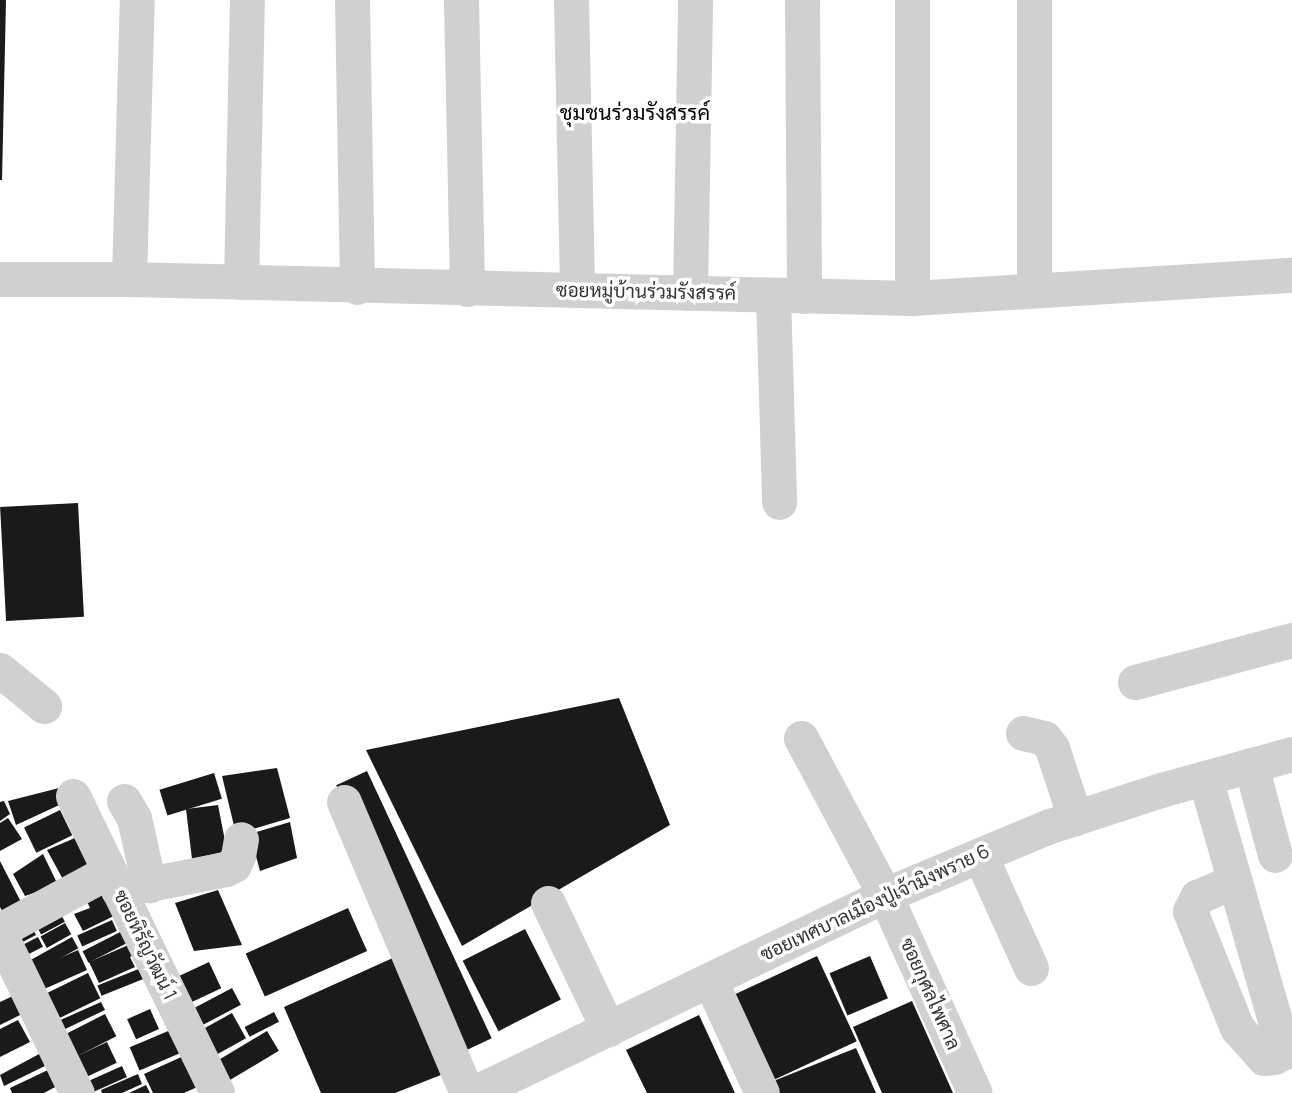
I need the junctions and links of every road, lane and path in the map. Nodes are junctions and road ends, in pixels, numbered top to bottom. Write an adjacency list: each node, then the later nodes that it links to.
1 (136, 0): 12 (street)
2 (247, 0): 13 (street)
3 (352, 0): 14 (street)
4 (461, 0): 15 (street)
5 (571, 0): 17 (street)
6 (695, 0): 18 (street)
7 (802, 0): 19 (street)
8 (912, 0): 20 (street)
9 (1034, 0): 16 (street)
10 (1292, 275): 16 (street, ซอยหมู่บ้านร่วมรังสรรค์)
11 (0, 279): 12 (street, ซอยหมู่บ้านร่วมรังสรรค์)
12 (129, 279): 13 (street, ซอยหมู่บ้านร่วมรังสรรค์)
13 (241, 282): 14 (street, ซอยหมู่บ้านร่วมรังสรรค์)
14 (357, 287): 15 (street, ซอยหมู่บ้านร่วมรังสรรค์)
15 (467, 289): 17 (street, ซอยหมู่บ้านร่วมรังสรรค์)
16 (1034, 289): 20 (street, ซอยหมู่บ้านร่วมรังสรรค์)
17 (577, 290): 18 (street, ซอยหมู่บ้านร่วมรังสรรค์)
18 (690, 293): 19 (street, ซอยหมู่บ้านร่วมรังสรรค์)
19 (788, 295): 20 (street, ซอยหมู่บ้านร่วมรังสรรค์); 21 (street)
20 (912, 298)
21 (779, 502)
22 (1292, 640): 24 (street)
23 (0, 670): 25 (street)
24 (1135, 682)
25 (44, 706)
26 (1023, 733): 34 (street)
27 (800, 738): 40 (street, ซอยกุศลไพศาล)
28 (1292, 754): 29 (street, ซอยเทศบาลเมืองปู่เจ้ามิงพราย 6)
29 (1251, 765): 30 (street, ซอยเทศบาลเมืองปู่เจ้ามิงพราย 6); 37 (street)
30 (1205, 778): 34 (street, ซอยเทศบาลเมืองปู่เจ้ามิงพราย 6); 38 (street)
31 (73, 796): 39 (street, ซอยหิรัญวัฒน์ 1)
32 (124, 801): 39 (street)
33 (344, 802): 50 (street)
34 (1075, 818): 36 (street, ซอยเทศบาลเมืองปู่เจ้ามิงพราย 6)
35 (240, 839): 39 (street)
36 (980, 855): 40 (street, ซอยเทศบาลเมืองปู่เจ้ามิงพราย 6); 43 (street)
37 (1275, 855)
38 (1234, 881)
39 (125, 882): 42 (street); 49 (street, ซอยหิรัญวัฒน์ 1)
40 (885, 895): 44 (street, ซอยเทศบาลเมืองปู่เจ้ามิงพราย 6); 52 (street, ซอยกุศลไพศาล)
41 (548, 903): 46 (street)
42 (0, 932): 45 (street)
43 (1031, 968)
44 (710, 980): 46 (street, ซอยเทศบาลเมืองปู่เจ้ามิงพราย 6); 51 (street)
45 (12, 985): 48 (street)
46 (608, 1029): 47 (street, ซอยเทศบาลเมืองปู่เจ้ามิงพราย 6)
47 (494, 1089)
48 (73, 1092)
49 (217, 1093)
50 (467, 1093)
51 (762, 1093)
52 (975, 1093)

